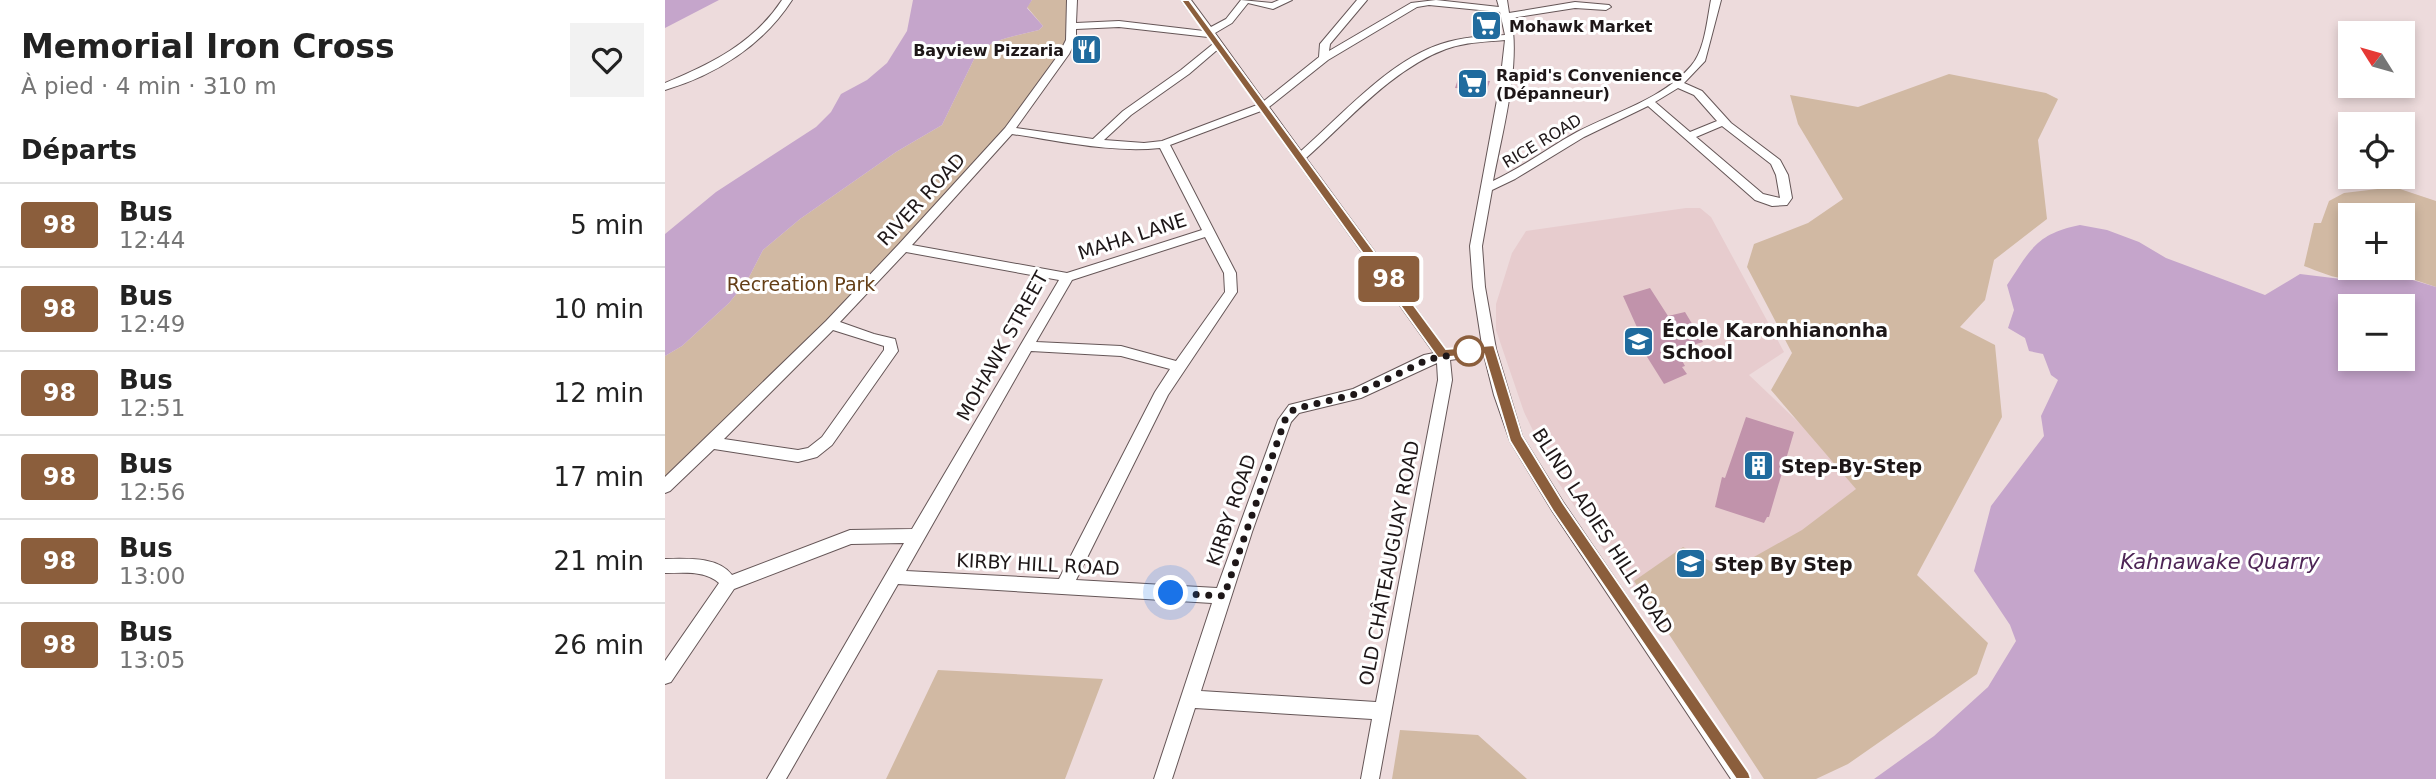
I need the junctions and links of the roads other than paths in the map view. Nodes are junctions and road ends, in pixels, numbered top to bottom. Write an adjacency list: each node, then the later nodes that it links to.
1 (787, 0): 15 (street)
2 (1072, 0): 10 (street, RIVER ROAD)
3 (1186, 0): 11 (street)
4 (1246, 0): 5 (street); 11 (street)
5 (1287, 0)
6 (1363, 0): 13 (street)
7 (1716, 0): 14 (street, RICE ROAD)
8 (1606, 7): 9 (street)
9 (1504, 8): 12 (street, BLIND LADIES HILL ROAD); 13 (street)
10 (1070, 26): 11 (street); 19 (street, RIVER ROAD)
11 (1213, 37): 17 (street); 21 (street)
12 (1510, 37): 23 (street); 24 (street, BLIND LADIES HILL ROAD)
13 (1324, 58): 17 (street)
14 (1675, 83): 16 (street, RICE ROAD); 18 (street)
15 (665, 87)
16 (1648, 101): 20 (street); 24 (street, RICE ROAD)
17 (1264, 106): 22 (street); 23 (street)
18 (1724, 122): 20 (street); 20 (street)
19 (1009, 130): 21 (street); 26 (street, RIVER ROAD)
20 (1689, 136)
21 (1096, 143): 22 (street)
22 (1164, 144): 25 (street)
23 (1301, 157): 31 (street)
24 (1487, 188): 30 (street, BLIND LADIES HILL ROAD)
25 (1210, 231): 27 (street, MAHA LANE); 32 (street)
26 (903, 247): 27 (street, MOHAWK STREET); 28 (street, RIVER ROAD)
27 (1067, 277): 29 (street, MOHAWK STREET)
28 (831, 324): 33 (street, RIVER ROAD); 33 (street)
29 (1027, 346): 32 (street); 35 (street, MOHAWK STREET)
30 (1489, 349): 31 (street); 47 (street, BLIND LADIES HILL ROAD)
31 (1443, 355): 40 (street, KIRBY ROAD); 43 (street, OLD CHÂTEAUGUAY ROAD)
32 (1178, 366): 39 (street)
33 (709, 442): 34 (street, RIVER ROAD)
34 (665, 486)
35 (915, 536): 37 (street, MOHAWK STREET); 38 (street)
36 (665, 566): 38 (street)
37 (892, 577): 39 (street, KIRBY HILL ROAD); 44 (street, MOHAWK STREET)
38 (728, 584): 41 (street)
39 (1064, 587): 40 (street, KIRBY HILL ROAD)
40 (1224, 596): 42 (street, KIRBY ROAD)
41 (665, 676)
42 (1189, 699): 43 (street); 45 (street, KIRBY ROAD)
43 (1381, 711): 46 (street, OLD CHÂTEAUGUAY ROAD)
44 (776, 779)
45 (1164, 779)
46 (1370, 779)
47 (1742, 779)

